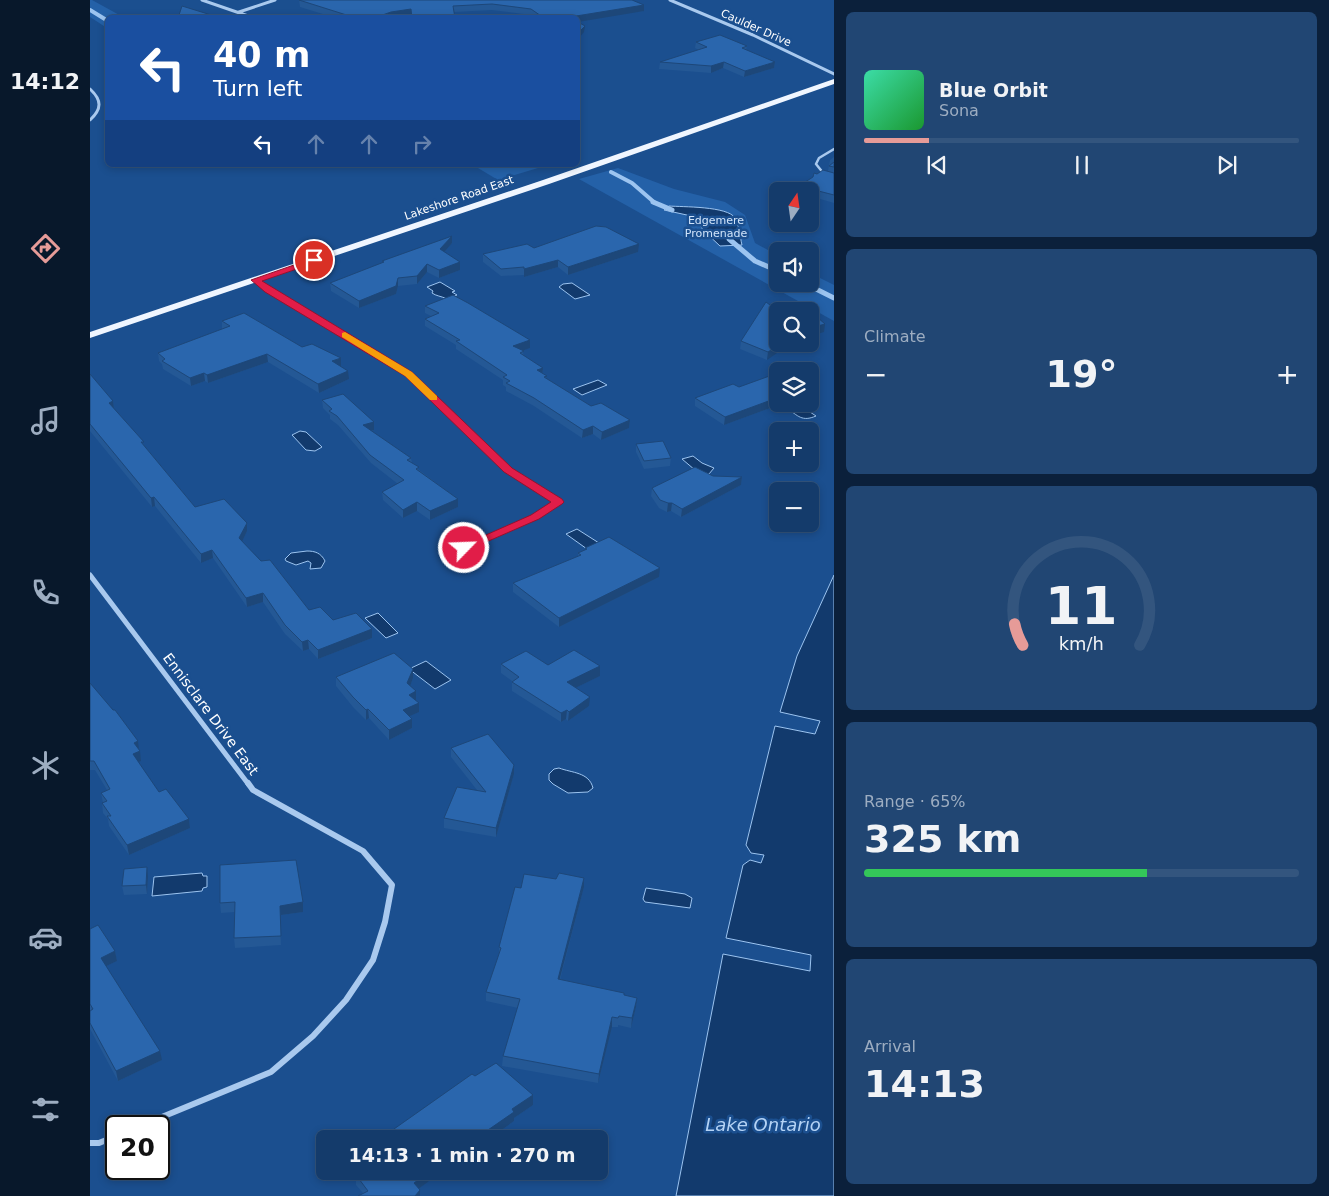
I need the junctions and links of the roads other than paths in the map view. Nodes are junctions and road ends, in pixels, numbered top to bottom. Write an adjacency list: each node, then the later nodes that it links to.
1 (202, 0): 4 (street)
2 (275, 0): 4 (street)
3 (670, 0): 6 (street, Caulder Drive)
4 (238, 12): 5 (street)
5 (246, 15)
6 (834, 74)
7 (834, 81): 12 (main road, Lakeshore Road East)
8 (90, 89): 9 (street)
9 (90, 120)
10 (834, 149): 11 (lane)
11 (829, 176)
12 (255, 280): 13 (main road, Lakeshore Road East); 14 (street)
13 (90, 335)
14 (508, 470): 15 (lane)
15 (464, 548)
16 (90, 575): 17 (street, Ennisclare Drive East)
17 (167, 1115)
18 (105, 1141): 19 (street)
19 (90, 1143)

